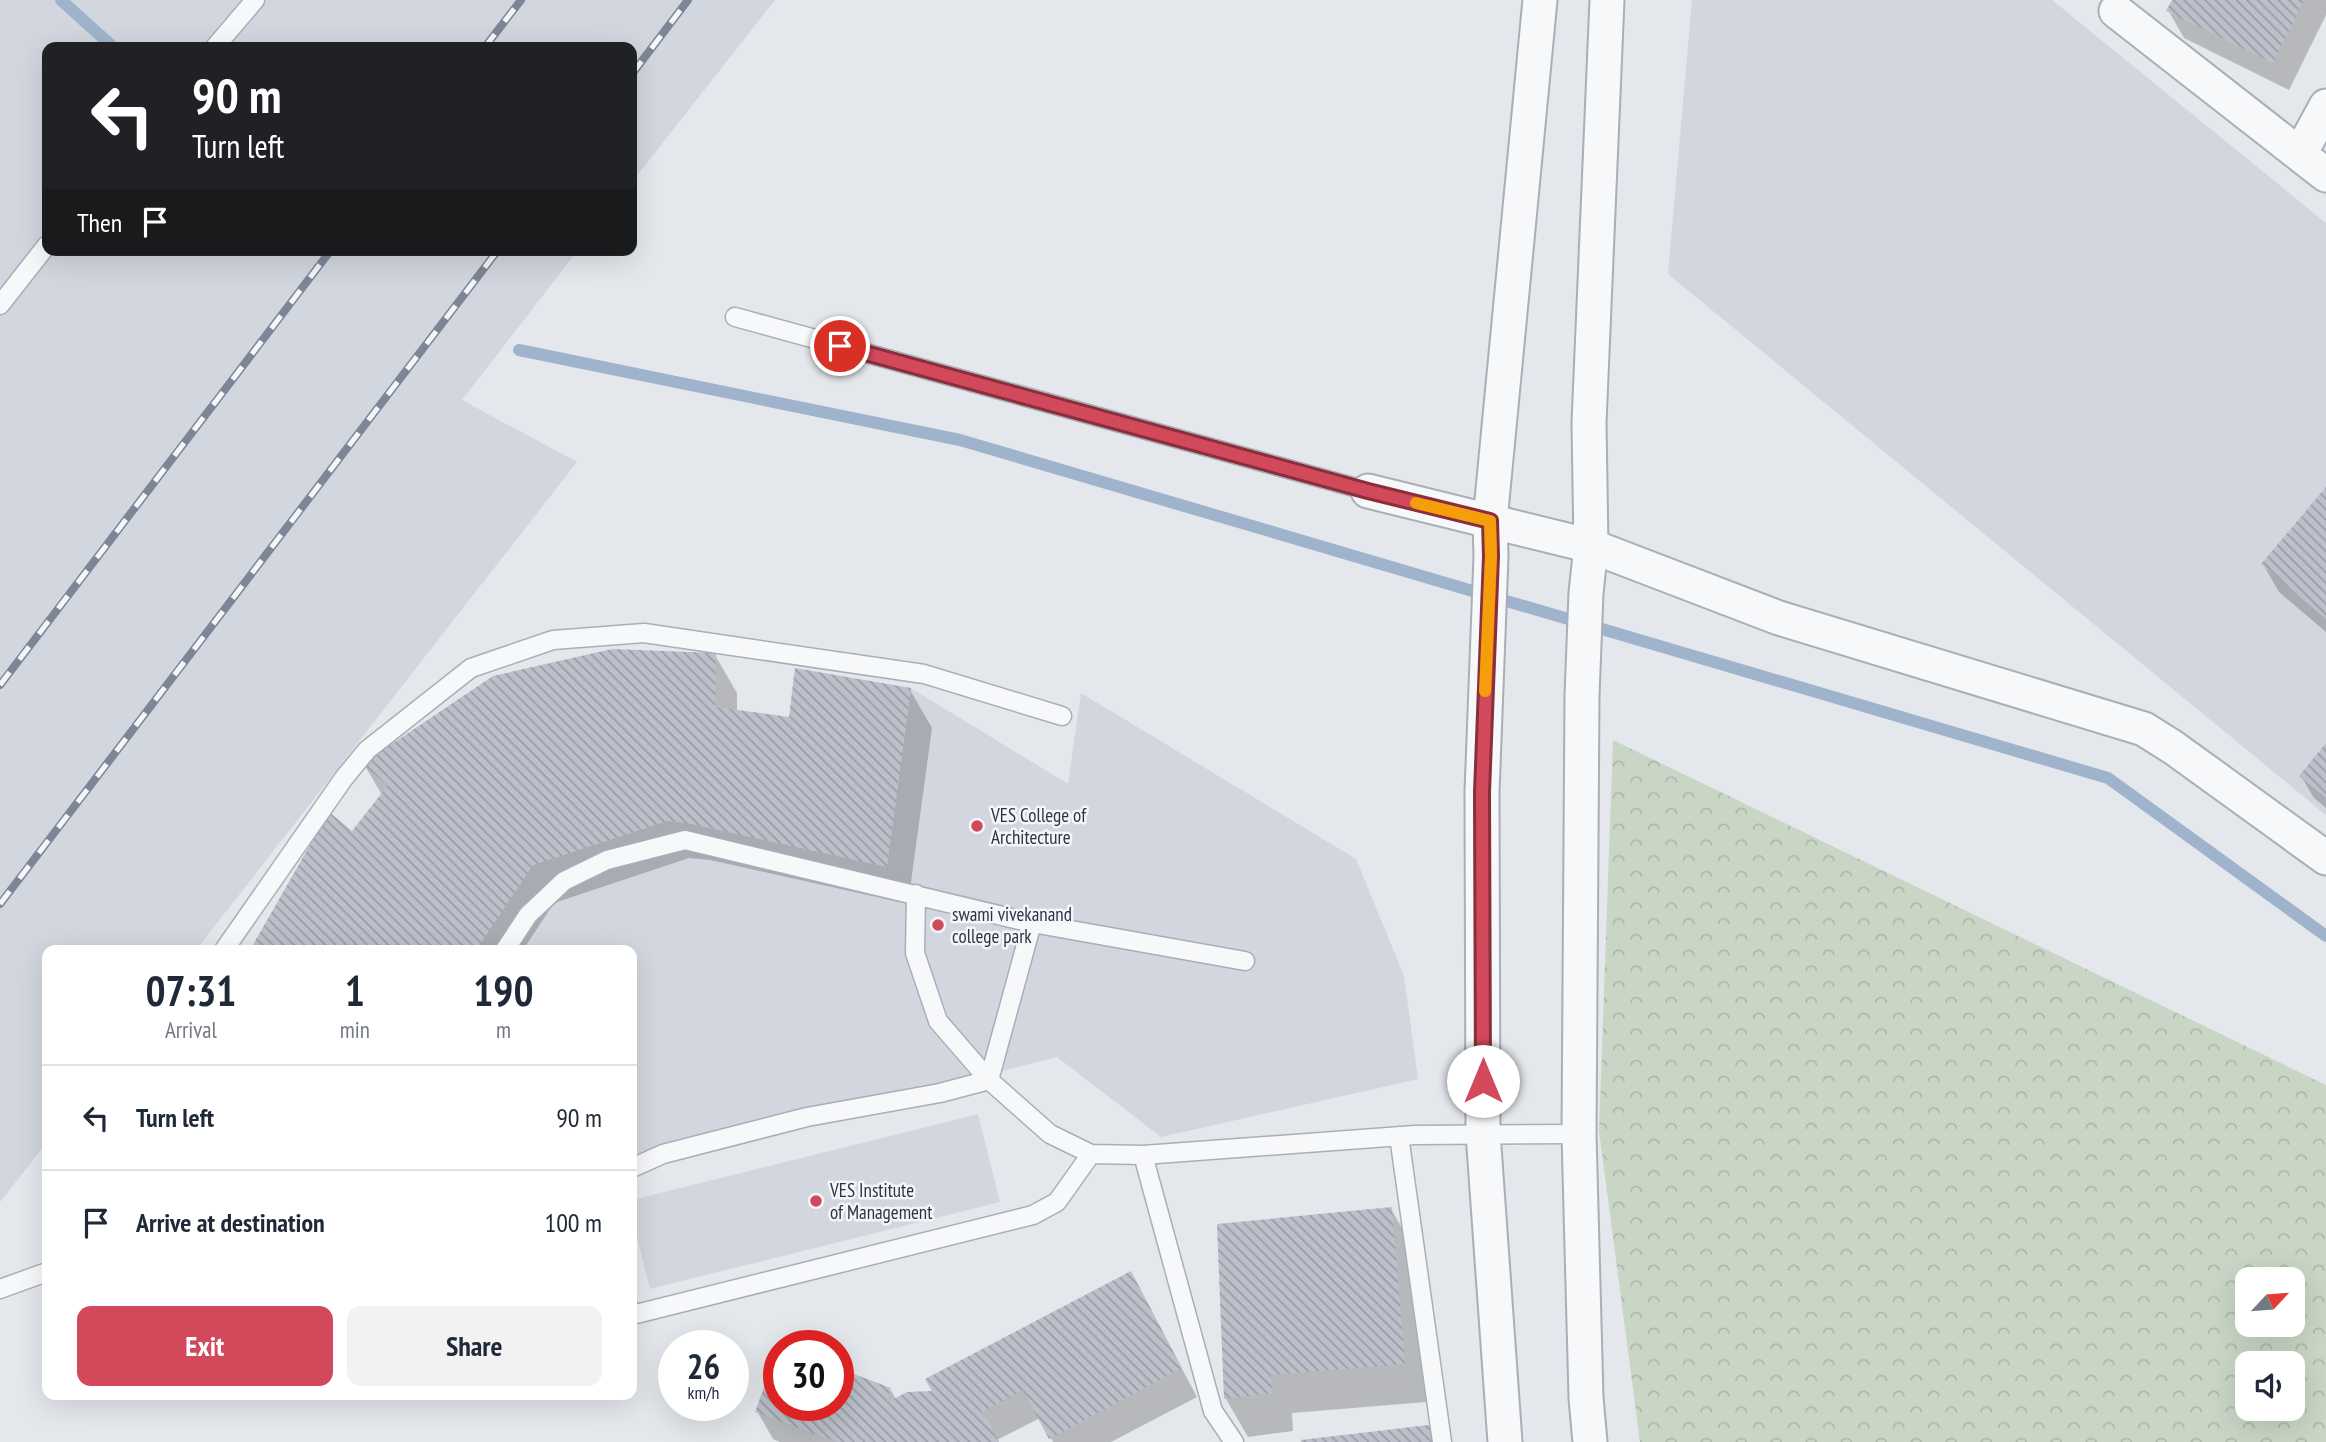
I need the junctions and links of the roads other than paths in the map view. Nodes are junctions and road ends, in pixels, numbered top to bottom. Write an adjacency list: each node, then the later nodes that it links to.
1 (255, 0): 5 (lane)
2 (1540, 0): 13 (street)
3 (1607, 0): 14 (street)
4 (2116, 11): 7 (street)
5 (219, 42)
6 (2326, 106): 7 (street)
7 (2300, 155): 8 (street)
8 (2326, 175)
9 (42, 251): 10 (lane)
10 (0, 304)
11 (735, 317): 12 (lane)
12 (1368, 491): 13 (street)
13 (1490, 521): 14 (street); 23 (street)
14 (1591, 546): 16 (street); 24 (street)
15 (1062, 716): 19 (lane)
16 (2326, 858)
17 (916, 894): 18 (lane); 20 (lane); 22 (lane)
18 (1032, 923): 21 (lane); 22 (lane)
19 (227, 945)
20 (508, 945)
21 (1245, 961)
22 (989, 1080): 26 (lane); 28 (lane)
23 (1483, 1133): 24 (lane); 25 (lane); 34 (street)
24 (1579, 1134): 35 (street)
25 (1399, 1136): 27 (lane); 33 (lane)
26 (1091, 1154): 27 (lane); 31 (lane)
27 (1143, 1155): 32 (lane)
28 (637, 1166)
29 (42, 1274): 30 (lane)
30 (0, 1289)
31 (637, 1314)
32 (1234, 1442)
33 (1442, 1442)
34 (1505, 1442)
35 (1590, 1442)

